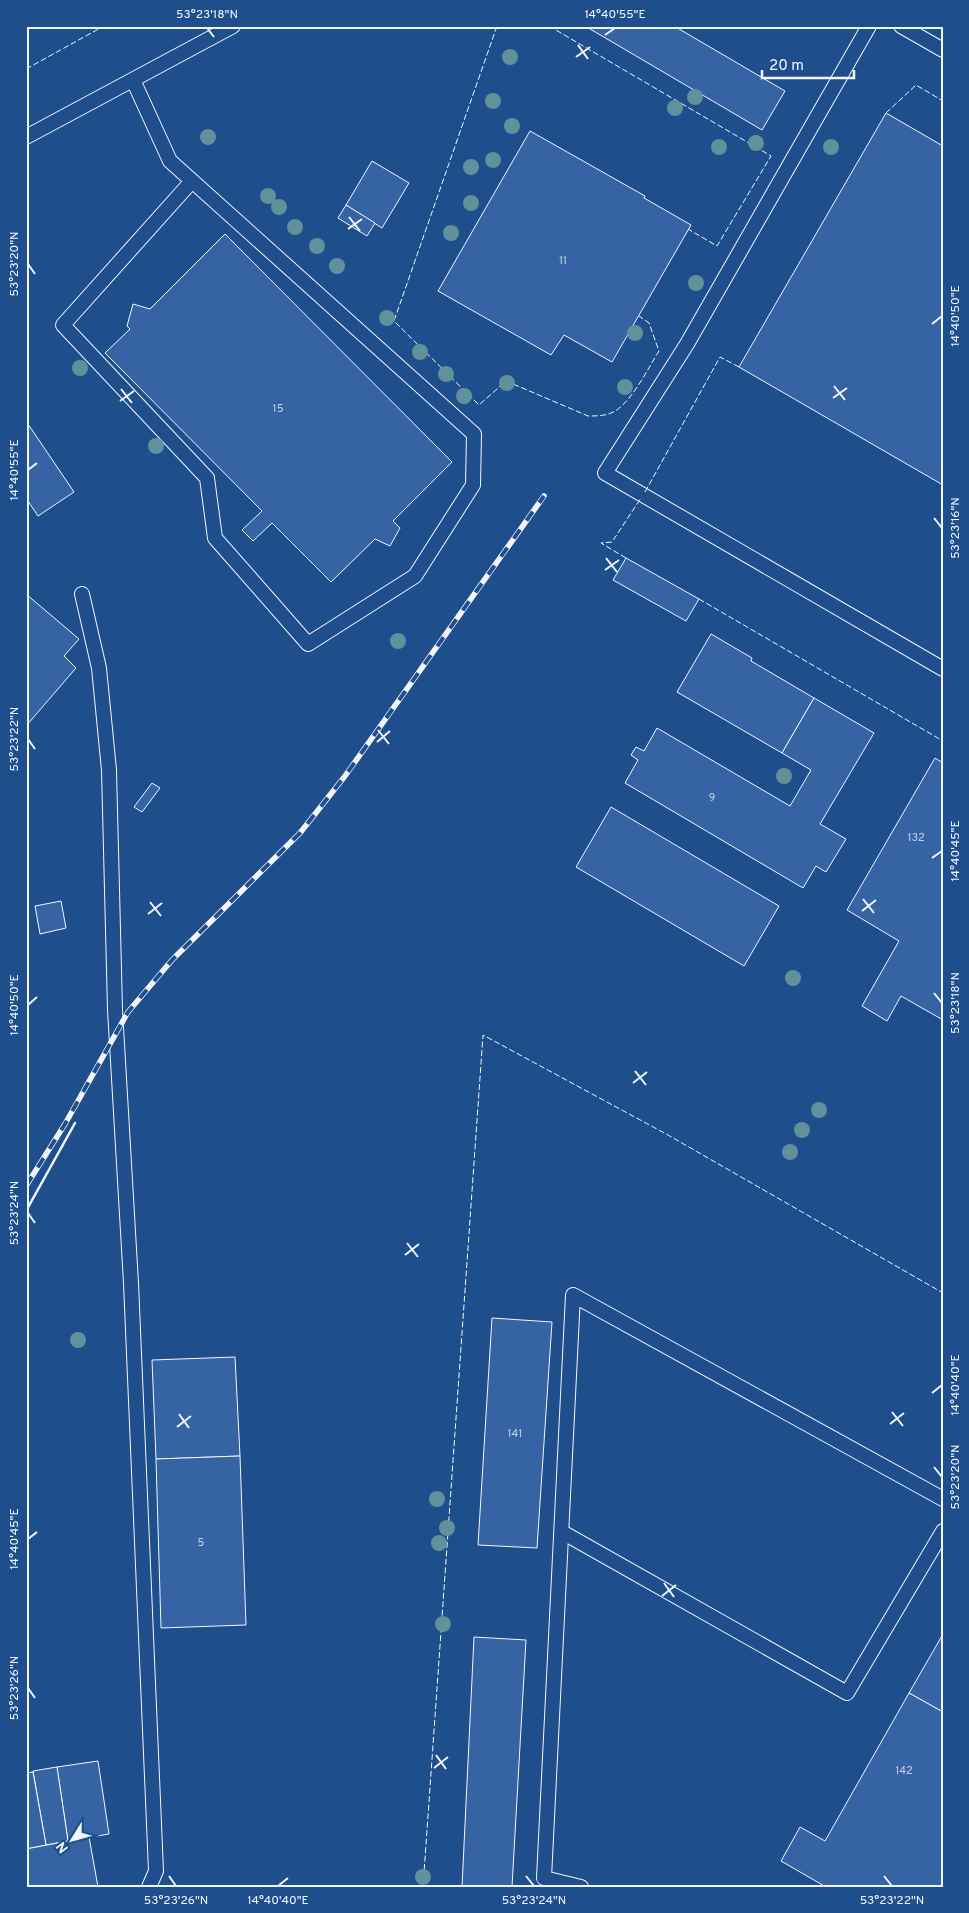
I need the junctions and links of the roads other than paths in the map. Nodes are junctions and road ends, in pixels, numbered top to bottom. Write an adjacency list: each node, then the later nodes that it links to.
1 (233, 26): 5 (lane)
2 (869, 26): 9 (lane)
3 (901, 26): 4 (lane)
4 (943, 50)
5 (133, 80): 6 (lane); 7 (lane)
6 (26, 137)
7 (192, 181): 7 (lane)
8 (82, 594): 14 (lane)
9 (943, 669)
10 (943, 1499): 12 (lane)
11 (943, 1531): 12 (lane)
12 (562, 1532): 13 (lane)
13 (543, 1882): 15 (lane)
14 (149, 1887)
15 (581, 1887)

